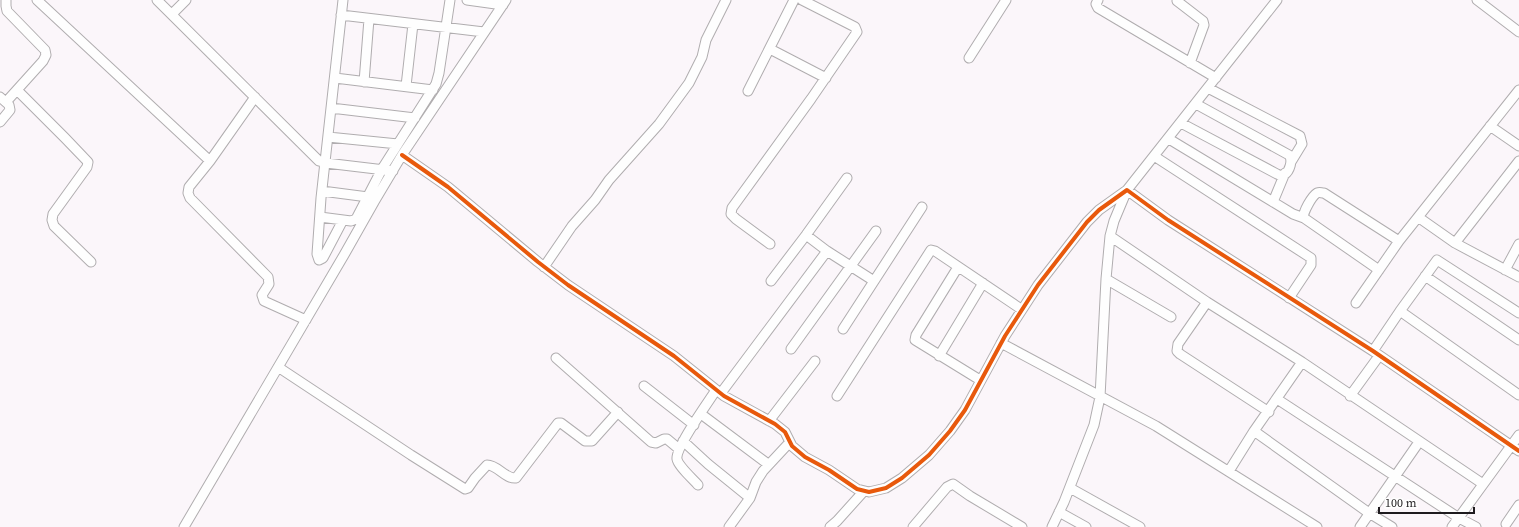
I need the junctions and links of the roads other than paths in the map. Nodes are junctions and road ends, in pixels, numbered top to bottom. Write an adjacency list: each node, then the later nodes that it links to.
1 (6, 0): 33 (street)
2 (37, 0): 52 (street)
3 (157, 0): 17 (street)
4 (186, 0): 17 (street)
5 (343, 0): 18 (street)
6 (450, 0): 21 (street)
7 (466, 0): 16 (street)
8 (726, 0): 79 (street)
9 (794, 0): 24 (street)
10 (802, 0): 28 (street)
11 (1006, 0): 25 (street)
12 (1098, 0): 26 (street)
13 (1277, 0): 29 (street)
14 (1477, 0): 23 (street)
15 (1177, 1): 26 (street)
16 (505, 2): 22 (street)
17 (172, 14): 37 (street)
18 (341, 15): 19 (street); 27 (street)
19 (369, 19): 20 (street); 30 (street)
20 (413, 24): 21 (street); 31 (street)
21 (446, 28): 22 (street); 34 (street)
22 (484, 32): 49 (street)
23 (1519, 32)
24 (770, 49): 28 (street); 36 (street)
25 (970, 58)
26 (1190, 63): 29 (street)
27 (335, 78): 30 (street); 40 (street)
28 (826, 78): 73 (street)
29 (1216, 78): 32 (street)
30 (364, 82): 31 (street)
31 (406, 86): 34 (street)
32 (1208, 88): 39 (street); 53 (street)
33 (17, 90): 38 (street); 76 (street)
34 (433, 90): 41 (street)
35 (1519, 90): 44 (street)
36 (748, 91)
37 (255, 97): 52 (street); 54 (street)
38 (3, 99): 42 (street)
39 (1196, 104): 43 (street); 53 (street)
40 (331, 108): 41 (street); 45 (street)
41 (415, 118): 47 (street)
42 (0, 122)
43 (1181, 123): 46 (street); 57 (street)
44 (1490, 126): 48 (street); 65 (street)
45 (328, 136): 47 (street); 54 (street)
46 (1169, 139): 50 (street); 62 (street)
47 (398, 144): 55 (street)
48 (1519, 146)
49 (402, 155): 56 (street); 79 (street)
50 (1154, 156): 59 (street); 88 (street)
51 (1519, 160): 72 (street)
52 (210, 162): 95 (street)
53 (1291, 162): 57 (street)
54 (326, 163): 55 (street); 60 (street)
55 (382, 170): 56 (street); 61 (street)
56 (393, 171): 95 (street)
57 (1285, 174): 62 (street)
58 (847, 178): 69 (street)
59 (1127, 190): 70 (street); 88 (street); 91 (street)
60 (322, 191): 61 (street); 64 (street)
61 (368, 197): 67 (street)
62 (1273, 202): 66 (street)
63 (922, 208): 86 (street)
64 (320, 217): 67 (street); 67 (street)
65 (1418, 217): 71 (street); 72 (street)
66 (1304, 218): 71 (street); 80 (street)
67 (343, 220)
68 (876, 231): 77 (street)
69 (806, 235): 75 (street); 85 (street)
70 (1110, 236): 84 (street); 89 (street)
71 (1400, 241): 80 (street)
72 (1455, 243): 81 (street)
73 (770, 244)
74 (1519, 244): 81 (street)
75 (827, 251): 77 (street); 108 (street)
76 (91, 262)
77 (850, 266): 86 (street); 99 (street)
78 (958, 266): 87 (street); 101 (street); 110 (street)
79 (544, 267): 108 (street)
80 (1379, 270): 90 (street)
81 (1505, 270): 83 (street)
82 (1424, 276): 92 (street); 93 (street); 97 (street)
83 (1519, 277)
84 (1106, 279): 94 (street); 112 (street)
85 (771, 281)
86 (874, 281): 96 (street)
87 (983, 283): 91 (street); 101 (street)
88 (1289, 298): 100 (street)
89 (1207, 302): 104 (street); 115 (street)
90 (1356, 303)
91 (1021, 309): 98 (street)
92 (1400, 311): 100 (street); 109 (street)
93 (1519, 313)
94 (1171, 317)
95 (306, 320): 105 (street)
96 (843, 329)
97 (1519, 340)
98 (1001, 343): 106 (street); 112 (street)
99 (791, 349)
100 (1376, 354): 111 (street); 124 (street)
101 (939, 356): 106 (street)
102 (556, 358): 114 (street)
103 (815, 361): 117 (street)
104 (1302, 362): 111 (street); 113 (street)
105 (278, 367): 114 (street); 138 (street)
106 (980, 380): 131 (street)
107 (644, 386): 118 (street)
108 (719, 391): 116 (street); 117 (street)
109 (1519, 395)
110 (837, 396)
111 (1350, 396): 122 (street)
112 (1100, 397): 126 (street); 130 (street)
113 (1278, 399): 115 (street); 127 (street)
114 (618, 412): 123 (street)
115 (1269, 412): 119 (street)
116 (701, 414): 118 (street); 125 (street)
117 (769, 420): 121 (street)
118 (694, 425): 123 (street)
119 (1254, 431): 126 (street); 135 (street)
120 (1519, 435): 124 (street)
121 (790, 442): 125 (street); 131 (street)
122 (1419, 442): 127 (street); 128 (street)
123 (681, 445): 129 (street); 132 (street)
124 (1515, 449): 128 (street)
125 (768, 464): 132 (street)
126 (1229, 471): 146 (street)
127 (1395, 476): 135 (street); 136 (street)
128 (1483, 484): 136 (street)
129 (698, 485)
130 (1070, 488): 134 (street); 145 (street)
131 (864, 491): 140 (street)
132 (750, 498): 139 (street)
133 (1519, 505): 137 (street)
134 (1059, 512): 143 (street); 144 (street)
135 (1369, 512): 147 (street); 148 (street)
136 (1459, 518): 149 (street); 150 (street)
137 (1506, 524)
138 (184, 527)
139 (729, 527)
140 (830, 527)
141 (913, 527): 142 (street)
142 (1022, 527)
143 (1052, 527)
144 (1086, 527)
145 (1140, 527)
146 (1317, 527)
147 (1360, 527)
148 (1392, 527)
149 (1452, 527)
150 (1476, 527)

